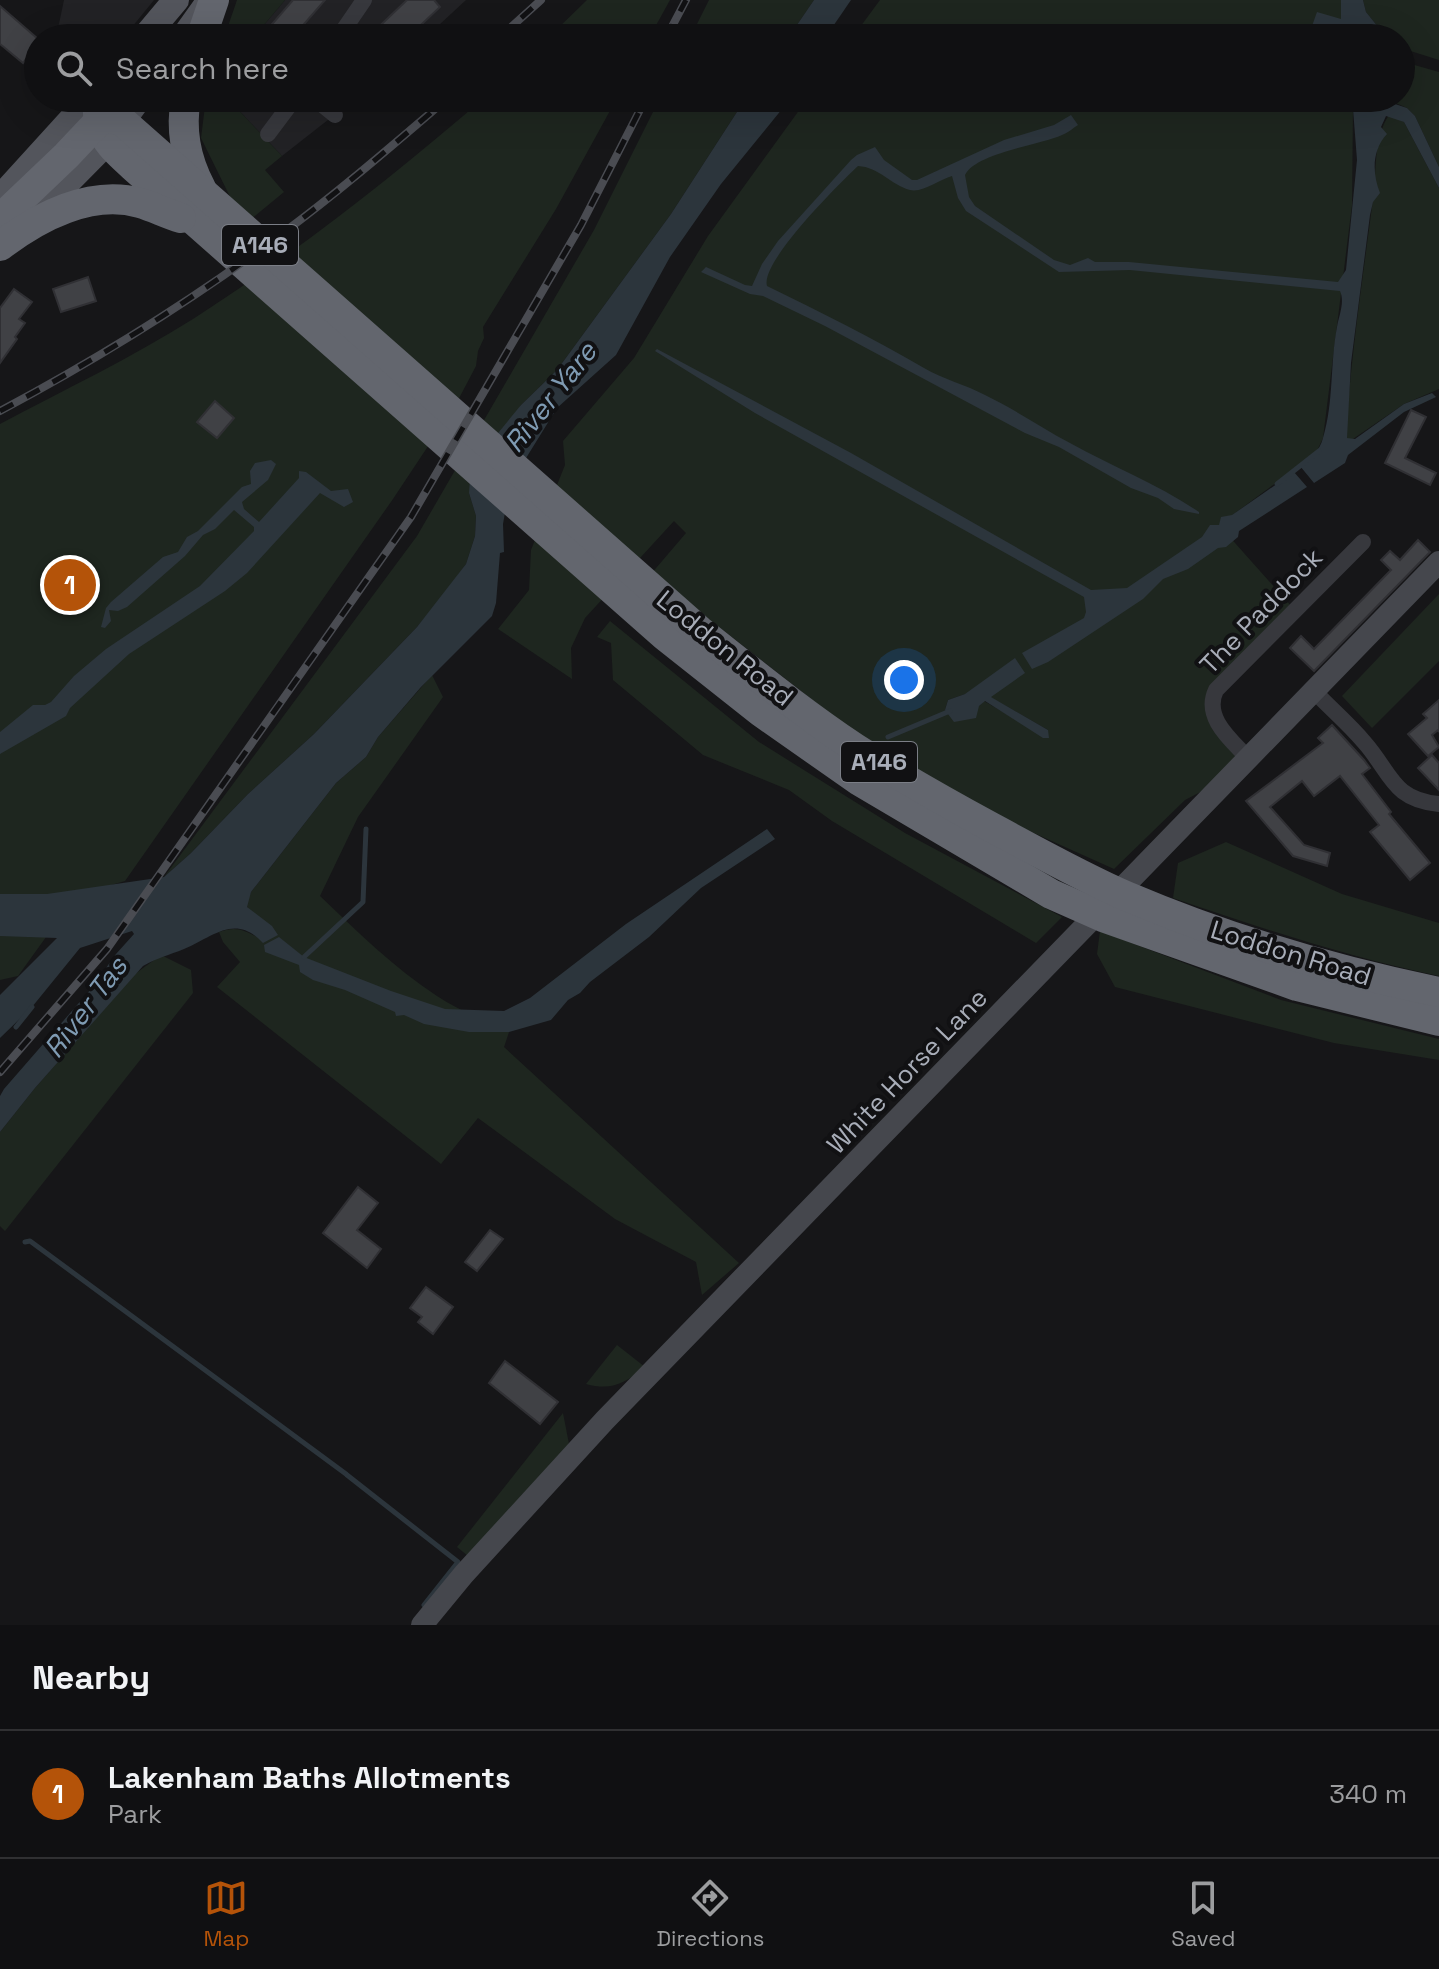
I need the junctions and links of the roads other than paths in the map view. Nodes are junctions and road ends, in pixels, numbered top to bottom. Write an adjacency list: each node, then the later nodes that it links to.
1 (176, 0): 4 (main road)
2 (212, 0): 5 (main road); 6 (highway)
3 (364, 0): 7 (street)
4 (156, 24)
5 (194, 24)
6 (205, 24)
7 (348, 24)
8 (185, 112): 15 (highway, A146)
9 (284, 112): 13 (street)
10 (331, 112): 12 (street)
11 (109, 113): 14 (main road); 15 (highway, Loddon Road / A146); 16 (highway, A146)
12 (335, 115)
13 (268, 134)
14 (0, 198)
15 (202, 210): 16 (highway, Loddon Road / A146); 19 (highway, Loddon Road / A146)
16 (6, 232)
17 (1363, 542): 21 (street, The Paddock)
18 (1439, 562): 20 (street, White Horse Lane)
19 (673, 625): 23 (highway, Loddon Road / A146); 23 (highway, Loddon Road / A146)
20 (1315, 692): 21 (street, White Horse Lane); 22 (street)
21 (1247, 757): 26 (street, White Horse Lane)
22 (1439, 804)
23 (1158, 924): 24 (highway, Loddon Road / A146); 25 (highway, Loddon Road / A146)
24 (1439, 992)
25 (1439, 1021)
26 (422, 1625)

